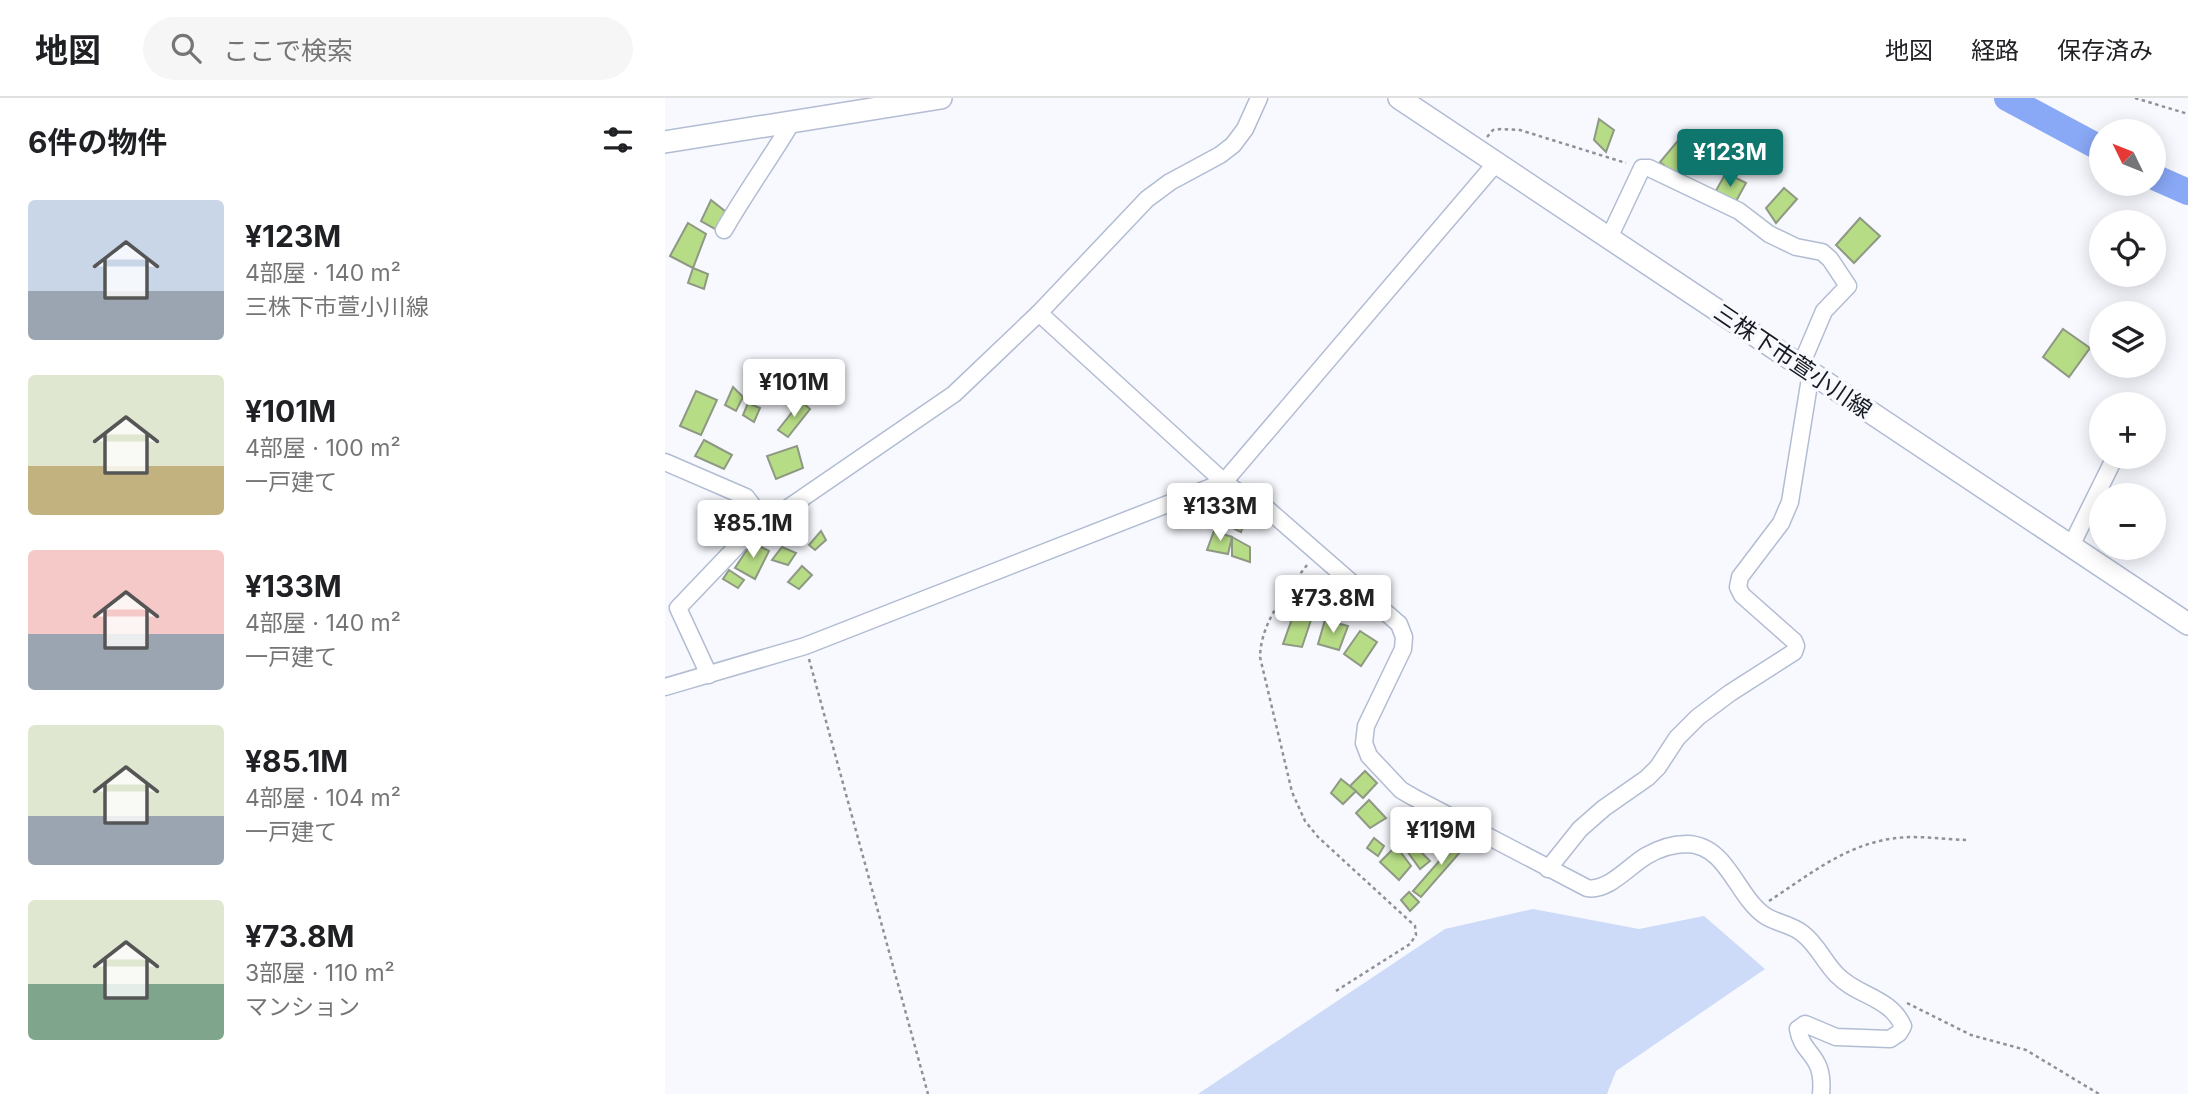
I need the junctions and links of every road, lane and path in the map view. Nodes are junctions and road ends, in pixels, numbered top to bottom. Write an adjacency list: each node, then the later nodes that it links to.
1 (941, 98): 6 (main road)
2 (1259, 98): 13 (street)
3 (1399, 98): 8 (main road, 三株下市萱小川線)
4 (2135, 98): 5 (path)
5 (2188, 114)
6 (792, 122): 7 (main road); 11 (street)
7 (665, 142)
8 (1478, 151): 9 (main road, 三株下市萱小川線); 10 (path)
9 (1496, 163): 12 (main road, 三株下市萱小川線); 17 (street)
10 (1642, 168): 12 (street); 14 (street)
11 (724, 230)
12 (1609, 238): 14 (main road, 三株下市萱小川線)
13 (1046, 319): 17 (street); 18 (street)
14 (1806, 369): 19 (main road, 三株下市萱小川線); 26 (street)
15 (665, 462): 18 (street)
16 (2109, 469): 19 (street)
17 (1224, 481): 20 (street); 22 (street)
18 (766, 523): 23 (street)
19 (2071, 546): 21 (main road, 三株下市萱小川線)
20 (1318, 551): 26 (street); 28 (path)
21 (2188, 624)
22 (805, 646): 23 (street); 30 (path)
23 (709, 675): 24 (street)
24 (665, 687)
25 (1966, 839): 27 (path)
26 (1548, 869): 27 (street)
27 (1757, 909): 31 (street)
28 (1336, 991)
29 (1903, 1000): 32 (path)
30 (928, 1094)
31 (1821, 1094)
32 (2099, 1094)

